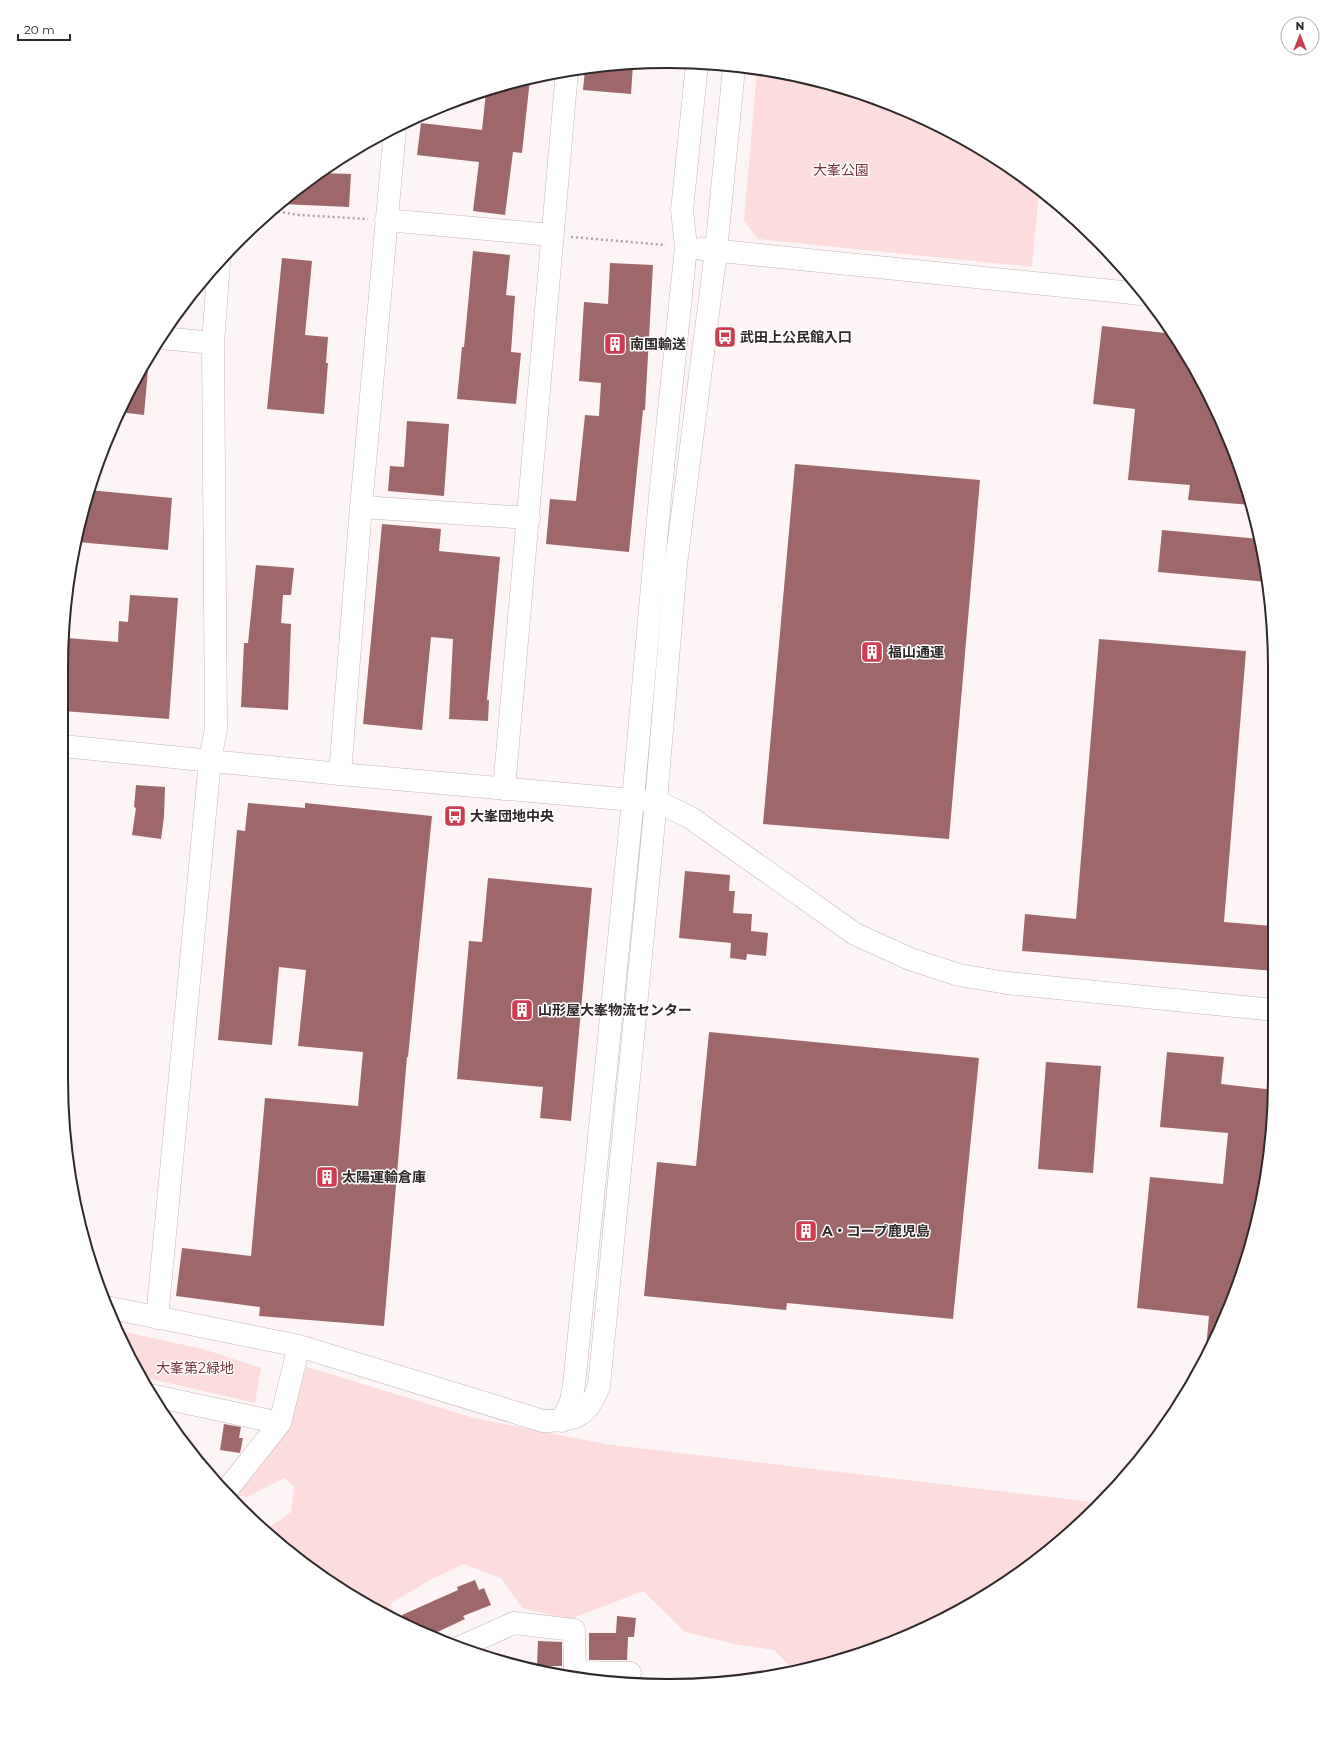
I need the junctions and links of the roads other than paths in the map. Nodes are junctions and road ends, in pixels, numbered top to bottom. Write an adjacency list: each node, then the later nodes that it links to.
1 (697, 69): 7 (street)
2 (734, 72): 8 (street)
3 (566, 77): 6 (street)
4 (393, 135): 5 (street)
5 (386, 220): 6 (street); 13 (street)
6 (552, 235): 14 (street)
7 (686, 247): 8 (street); 19 (street)
8 (716, 250): 10 (street); 20 (street)
9 (218, 271): 12 (street)
10 (1136, 293)
11 (167, 338): 12 (street)
12 (213, 343): 16 (street)
13 (361, 507): 14 (street); 17 (street)
14 (529, 518): 18 (street)
15 (68, 747): 16 (street)
16 (210, 761): 17 (street); 23 (street)
17 (340, 774): 18 (street)
18 (504, 789): 19 (street)
19 (633, 800): 20 (street); 26 (street)
20 (656, 801): 21 (street); 26 (street)
21 (1268, 1009)
22 (114, 1309): 23 (street)
23 (157, 1318): 24 (street)
24 (299, 1346): 26 (street); 27 (street)
25 (159, 1397): 27 (street)
26 (562, 1421)
27 (280, 1422): 28 (street)
28 (229, 1487)
29 (467, 1644): 30 (street)
30 (575, 1671)
31 (630, 1673): 32 (street)
32 (593, 1674)

